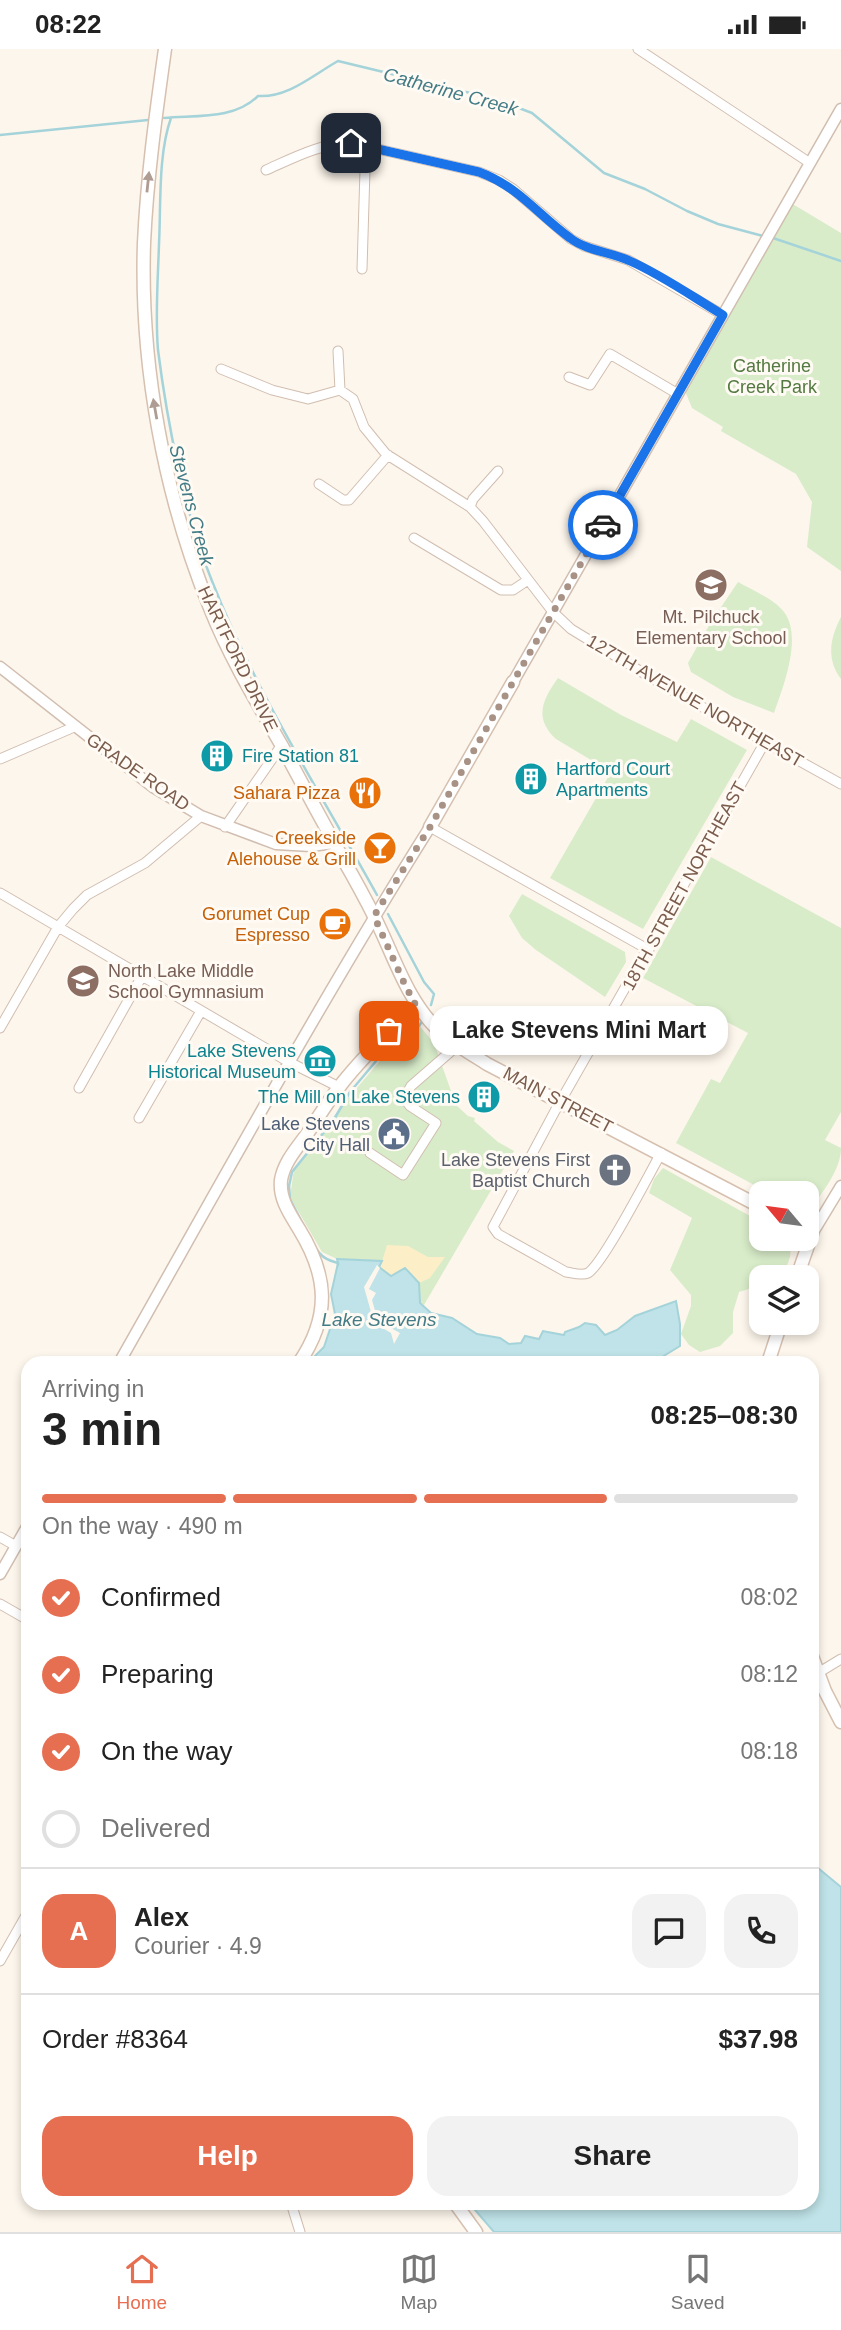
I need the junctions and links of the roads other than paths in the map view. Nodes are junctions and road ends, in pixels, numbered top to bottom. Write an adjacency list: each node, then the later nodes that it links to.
1 (165, 49): 25 (main road, HARTFORD DRIVE, one-way to 1)
2 (638, 49): 5 (street)
3 (841, 109): 5 (street)
4 (370, 148): 6 (street); 7 (street); 8 (street)
5 (810, 163): 8 (street)
6 (266, 170)
7 (362, 269)
8 (723, 315): 13 (street)
9 (338, 351): 12 (street)
10 (221, 369): 12 (street)
11 (569, 377): 13 (street)
12 (341, 390): 14 (street)
13 (678, 394): 20 (street)
14 (388, 455): 16 (street); 17 (street)
15 (498, 471): 17 (street)
16 (319, 484)
17 (470, 506): 19 (street, 127TH AVENUE NORTHEAST)
18 (414, 538): 19 (street)
19 (528, 580): 20 (street, 127TH AVENUE NORTHEAST)
20 (553, 613): 22 (street); 24 (street, 127TH AVENUE NORTHEAST)
21 (0, 667): 23 (street, GRADE ROAD)
22 (513, 682): 30 (main road)
23 (74, 727): 26 (street); 28 (street, GRADE ROAD)
24 (765, 742): 27 (street, 127TH AVENUE NORTHEAST); 35 (street, 18TH STREET NORTHEAST)
25 (281, 746): 29 (street); 31 (main road, HARTFORD DRIVE)
26 (0, 759)
27 (841, 784)
28 (201, 816): 29 (street, GRADE ROAD); 34 (street)
29 (225, 827): 31 (street, GRADE ROAD)
30 (430, 827): 33 (street); 35 (street)
31 (334, 843): 33 (main road, HARTFORD DRIVE)
32 (0, 893): 34 (street)
33 (376, 913): 37 (main road, MAIN STREET); 41 (street)
34 (58, 927): 36 (street); 39 (street)
35 (649, 950): 44 (street, 18TH STREET NORTHEAST)
36 (142, 976): 38 (street); 43 (street)
37 (415, 1003): 40 (main road, MAIN STREET); 42 (main road)
38 (201, 1011): 41 (street); 45 (street)
39 (0, 1028)
40 (457, 1045): 44 (main road, MAIN STREET); 46 (street)
41 (289, 1062): 42 (street); 52 (street)
42 (340, 1087): 53 (main road)
43 (79, 1088)
44 (561, 1102): 47 (main road, MAIN STREET); 47 (street, 18TH STREET NORTHEAST)
45 (139, 1118)
46 (370, 1153)
47 (661, 1153): 49 (main road, MAIN STREET)
48 (841, 1186): 50 (street)
49 (749, 1201)
50 (819, 1219)
51 (777, 1335): 54 (main road)
52 (123, 1356)
53 (303, 1356)
54 (770, 1356)
55 (0, 1537): 57 (street)
56 (21, 1537): 57 (street)
57 (16, 1546): 58 (street)
58 (0, 1574)
59 (0, 1604): 60 (street)
60 (21, 1616)
61 (841, 1659): 62 (street)
62 (819, 1672)
63 (819, 1676): 64 (main road)
64 (841, 1722)
65 (21, 1924): 66 (street)
66 (0, 1961)
67 (293, 2210): 69 (street)
68 (460, 2210): 70 (main road)
69 (300, 2232)
70 (476, 2232)

